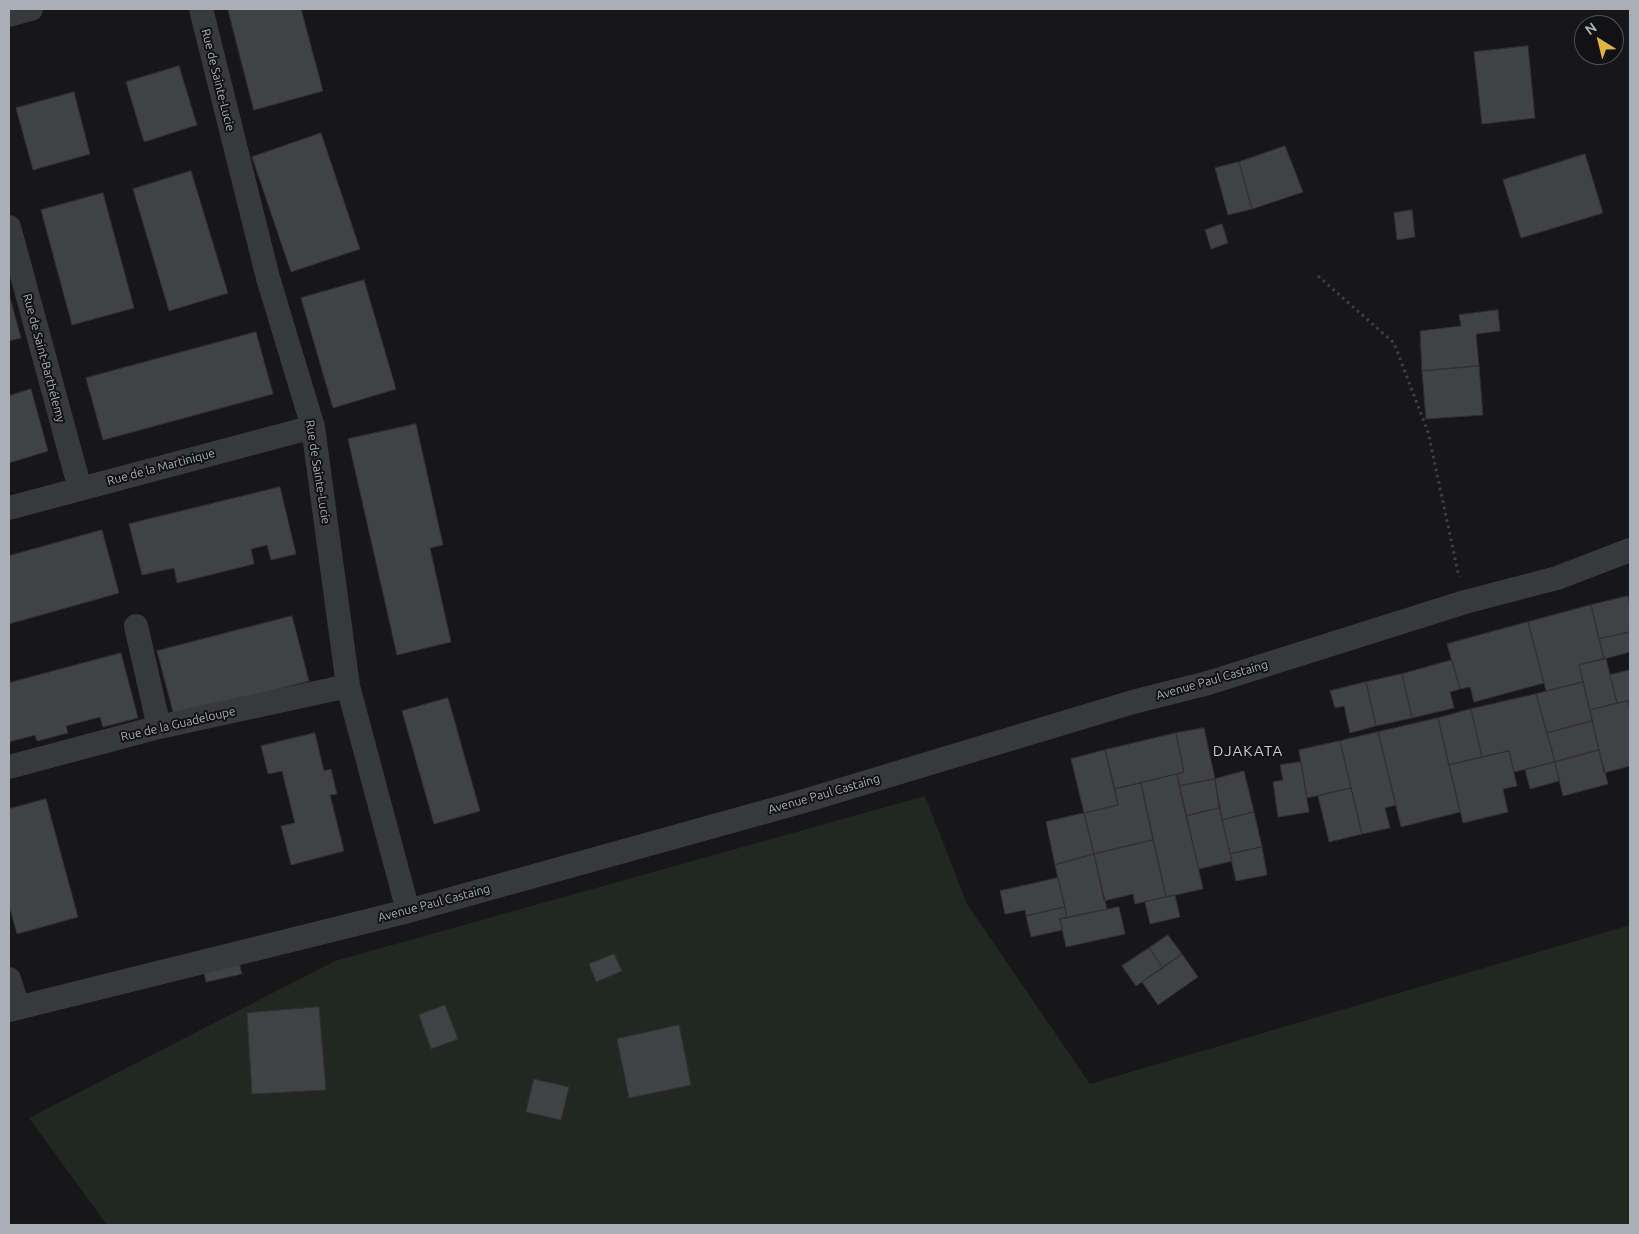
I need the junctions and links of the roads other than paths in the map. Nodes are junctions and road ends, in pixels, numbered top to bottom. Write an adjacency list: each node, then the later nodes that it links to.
1 (31, 9): 3 (street)
2 (201, 9): 5 (street, Rue de Sainte-Lucie)
3 (9, 15)
4 (9, 227): 6 (street, Rue de Saint-Barthélemy)
5 (313, 427): 6 (street, Rue de la Martinique); 10 (street, Rue de Sainte-Lucie)
6 (80, 489): 7 (street, Rue de la Martinique)
7 (9, 508)
8 (1630, 550): 13 (street, Avenue Paul Castaing)
9 (136, 626): 11 (street)
10 (348, 686): 11 (street, Rue de la Guadeloupe); 13 (street, Rue de Sainte-Lucie)
11 (159, 727): 12 (street, Rue de la Guadeloupe)
12 (9, 767)
13 (408, 910): 15 (street, Avenue Paul Castaing)
14 (9, 979): 15 (street)
15 (13, 1009)

